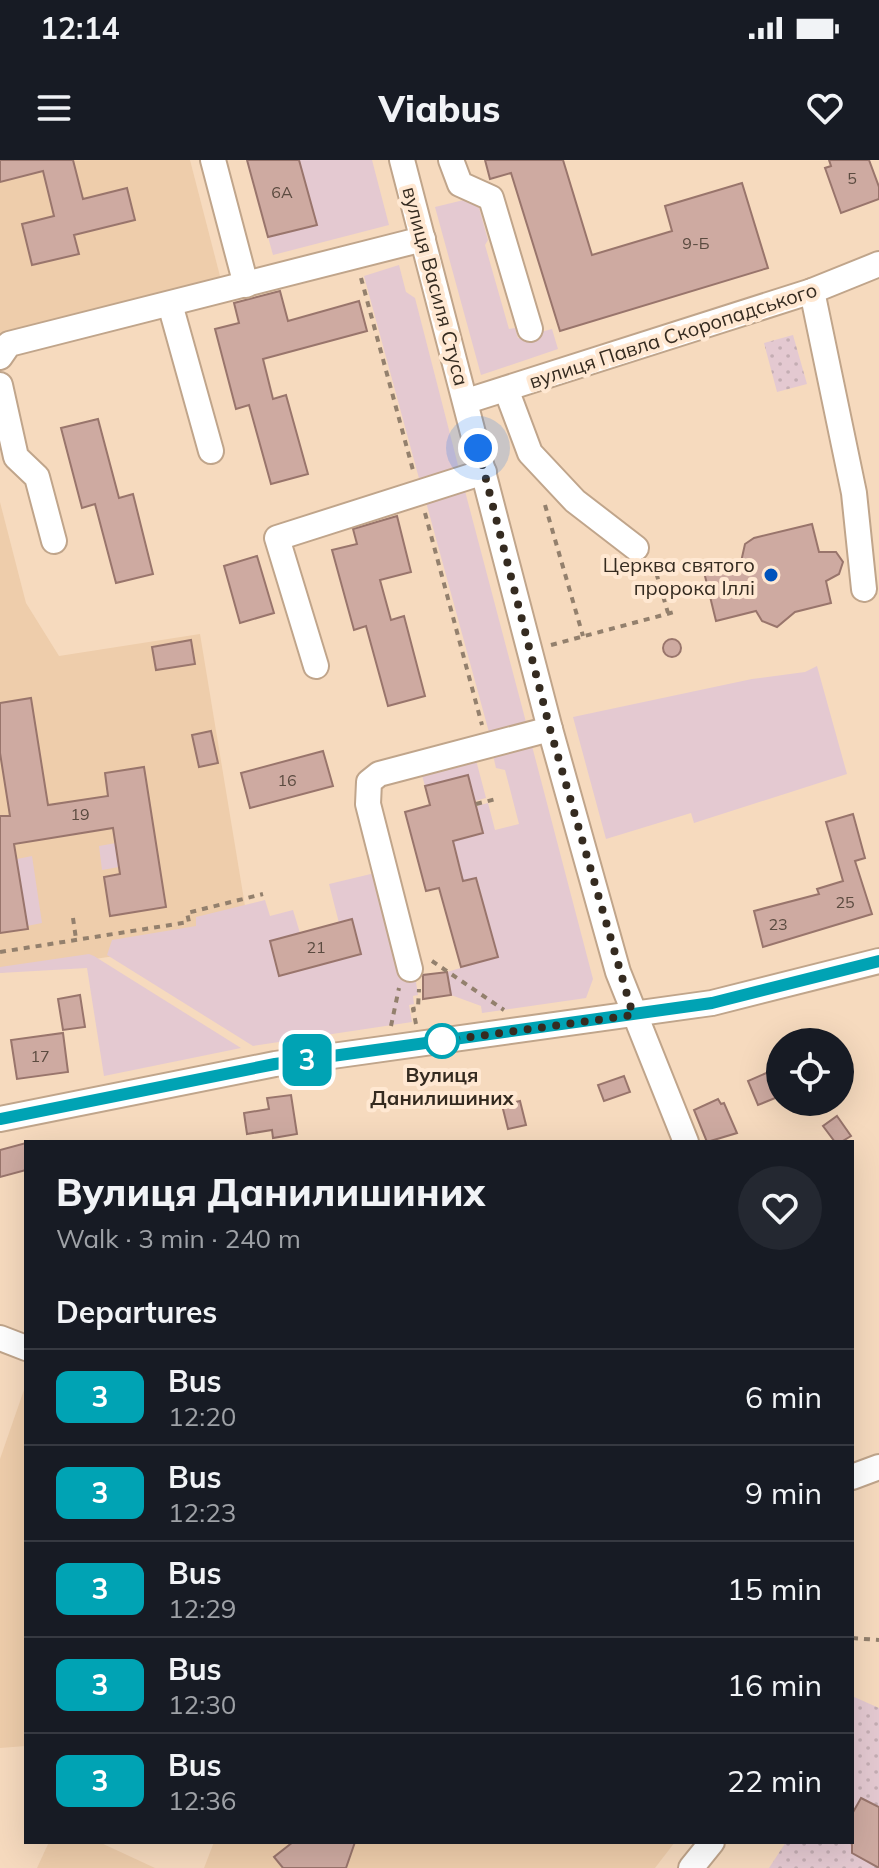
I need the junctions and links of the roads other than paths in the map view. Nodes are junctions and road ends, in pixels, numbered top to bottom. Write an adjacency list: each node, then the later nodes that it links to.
1 (213, 160): 6 (street)
2 (402, 160): 4 (street, вулиця Василя Стуса)
3 (451, 160): 9 (street)
4 (423, 239): 6 (street); 13 (street, вулиця Василя Стуса)
5 (879, 264): 7 (street, вулиця Павла Скоропадського)
6 (246, 285): 8 (street)
7 (812, 291): 12 (street, вулиця Павла Скоропадського); 18 (street)
8 (170, 304): 10 (street); 14 (street)
9 (530, 329)
10 (0, 357)
11 (0, 385): 16 (street)
12 (506, 389): 13 (street, вулиця Павла Скоропадського); 17 (street)
13 (467, 401): 15 (street, вулиця Василя Стуса)
14 (211, 451)
15 (484, 472): 19 (street); 20 (street, вулиця Василя Стуса)
16 (54, 541)
17 (644, 554)
18 (864, 589)
19 (316, 666)
20 (550, 729): 22 (street); 23 (street, вулиця Василя Стуса)
21 (879, 961): 23 (street)
22 (414, 973)
23 (633, 1015): 24 (street); 25 (street, вулиця Василя Стуса)
24 (0, 1119)
25 (685, 1140)
26 (0, 1338): 27 (street)
27 (24, 1347)
28 (879, 1467): 29 (street)
29 (854, 1476)
30 (710, 1844): 31 (street)
31 (691, 1868)

